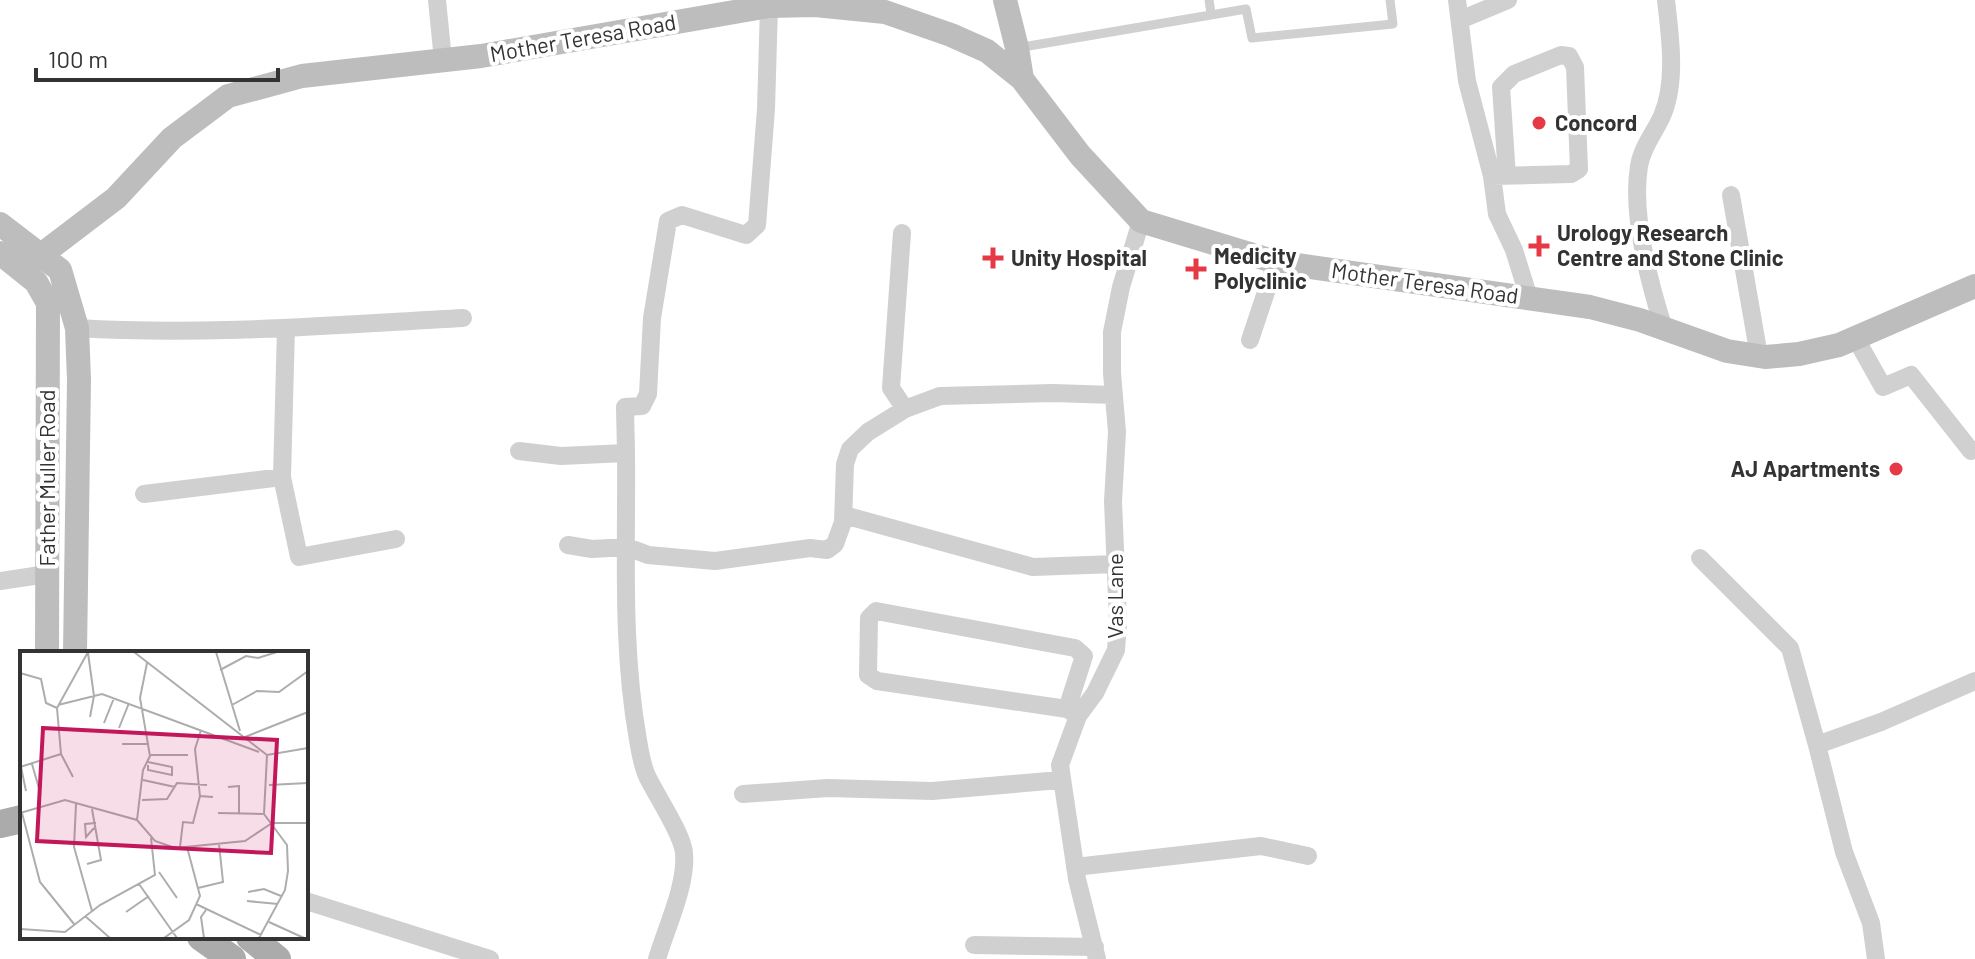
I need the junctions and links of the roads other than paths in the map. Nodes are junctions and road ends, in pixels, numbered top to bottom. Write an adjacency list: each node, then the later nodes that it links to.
1 (437, 0): 14 (street)
2 (1005, 0): 13 (main road)
3 (1209, 0): 11 (lane)
4 (1390, 0): 11 (lane)
5 (1457, 0): 12 (street)
6 (1508, 0): 12 (street)
7 (1666, 0): 29 (street)
8 (853, 4): 9 (main road, Mother Teresa Road); 15 (main road, Mother Teresa Road)
9 (769, 6): 10 (main road, Mother Teresa Road); 37 (street)
10 (710, 8): 14 (main road, Mother Teresa Road)
11 (1211, 13): 13 (lane)
12 (1460, 20): 16 (street)
13 (1017, 48): 15 (main road)
14 (443, 60): 22 (main road, Mother Teresa Road)
15 (1022, 79): 18 (main road, Mother Teresa Road)
16 (1499, 176): 16 (street); 25 (street)
17 (1731, 195): 32 (street)
18 (1141, 221): 23 (main road, Mother Teresa Road); 33 (street, Vas Lane)
19 (0, 224): 22 (main road)
20 (902, 233): 34 (street)
21 (1, 254): 22 (main road); 46 (main road, Father Muller Road)
22 (41, 255): 27 (main road)
23 (1276, 262): 25 (main road, Mother Teresa Road); 31 (street)
24 (1975, 286): 30 (main road, Mother Teresa Road)
25 (1529, 298): 29 (main road, Mother Teresa Road)
26 (463, 318): 28 (street)
27 (77, 328): 28 (street); 49 (main road)
28 (286, 328): 38 (street)
29 (1664, 329): 32 (main road, Mother Teresa Road)
30 (1855, 337): 32 (main road, Mother Teresa Road); 36 (street)
31 (1250, 340)
32 (1759, 356)
33 (1114, 395): 34 (street); 45 (street, Vas Lane)
34 (905, 409): 40 (street)
35 (519, 451): 37 (street)
36 (1971, 451)
37 (626, 453): 43 (street)
38 (282, 477): 39 (street); 41 (street)
39 (144, 494)
40 (844, 515): 43 (street); 45 (street)
41 (396, 539)
42 (568, 545): 43 (street)
43 (627, 547): 67 (street)
44 (1700, 558): 52 (street)
45 (1116, 564): 51 (street, Vas Lane)
46 (47, 574): 47 (street); 48 (main road, Father Muller Road)
47 (0, 581)
48 (47, 651)
49 (75, 651)
50 (1975, 681): 52 (street)
51 (1073, 713): 51 (street); 53 (street, Vas Lane)
52 (1817, 745): 68 (street)
53 (1060, 780): 54 (street); 58 (street, Vas Lane)
54 (743, 794)
55 (20, 819): 56 (main road)
56 (0, 824)
57 (1308, 856): 58 (street)
58 (1075, 867): 63 (street, Vas Lane)
59 (308, 902): 66 (street)
60 (204, 939): 64 (main road)
61 (252, 939): 65 (main road)
62 (974, 945): 63 (street)
63 (1096, 953)
64 (232, 959)
65 (277, 959)
66 (490, 959)
67 (657, 959)
68 (1876, 959)

